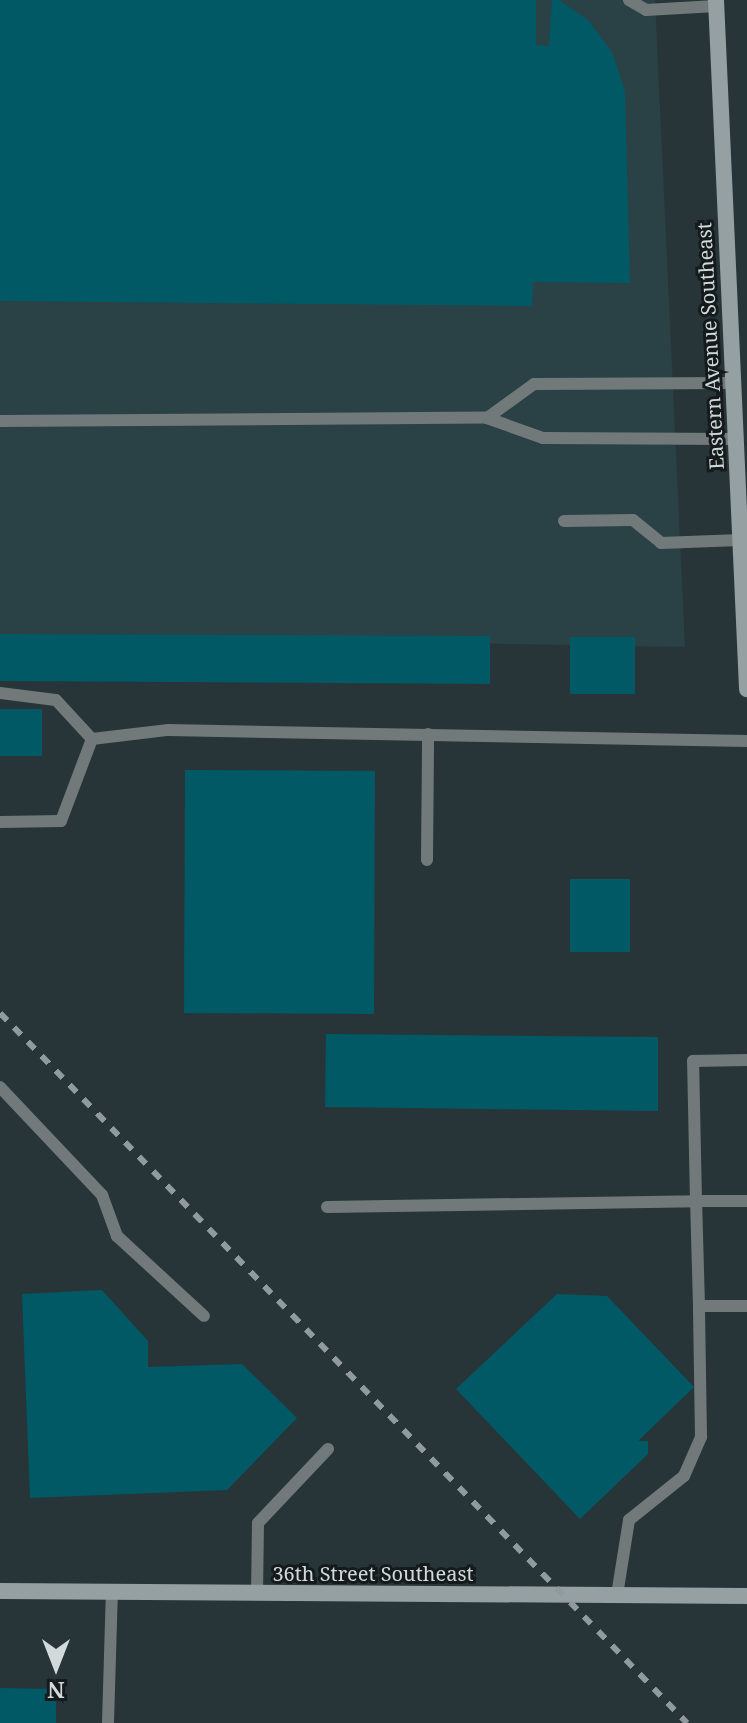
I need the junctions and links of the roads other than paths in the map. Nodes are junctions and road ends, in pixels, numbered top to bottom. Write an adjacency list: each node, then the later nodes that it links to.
1 (629, 0): 2 (lane)
2 (716, 3): 3 (street, Eastern Avenue Southeast)
3 (732, 383): 4 (lane); 6 (street, Eastern Avenue Southeast)
4 (487, 418): 5 (lane); 6 (lane)
5 (0, 421)
6 (735, 439): 8 (street, Eastern Avenue Southeast)
7 (564, 521): 8 (lane)
8 (740, 540): 9 (street, Eastern Avenue Southeast)
9 (746, 640): 10 (street, Eastern Avenue Southeast)
10 (747, 689)
11 (0, 693): 13 (lane)
12 (428, 734): 13 (lane); 14 (lane); 16 (lane)
13 (92, 739): 15 (lane)
14 (747, 741)
15 (0, 822)
16 (427, 860)
17 (747, 1060): 19 (lane)
18 (0, 1087): 24 (lane)
19 (696, 1201): 20 (lane); 21 (lane); 22 (lane)
20 (747, 1201)
21 (327, 1207)
22 (699, 1306): 23 (lane); 29 (lane)
23 (747, 1306)
24 (204, 1316)
25 (328, 1449): 28 (lane)
26 (0, 1591): 27 (street, 36th Street Southeast)
27 (112, 1592): 28 (street, 36th Street Southeast); 31 (lane)
28 (257, 1594): 29 (street, 36th Street Southeast)
29 (617, 1595): 30 (street, 36th Street Southeast)
30 (747, 1596)
31 (108, 1723)

